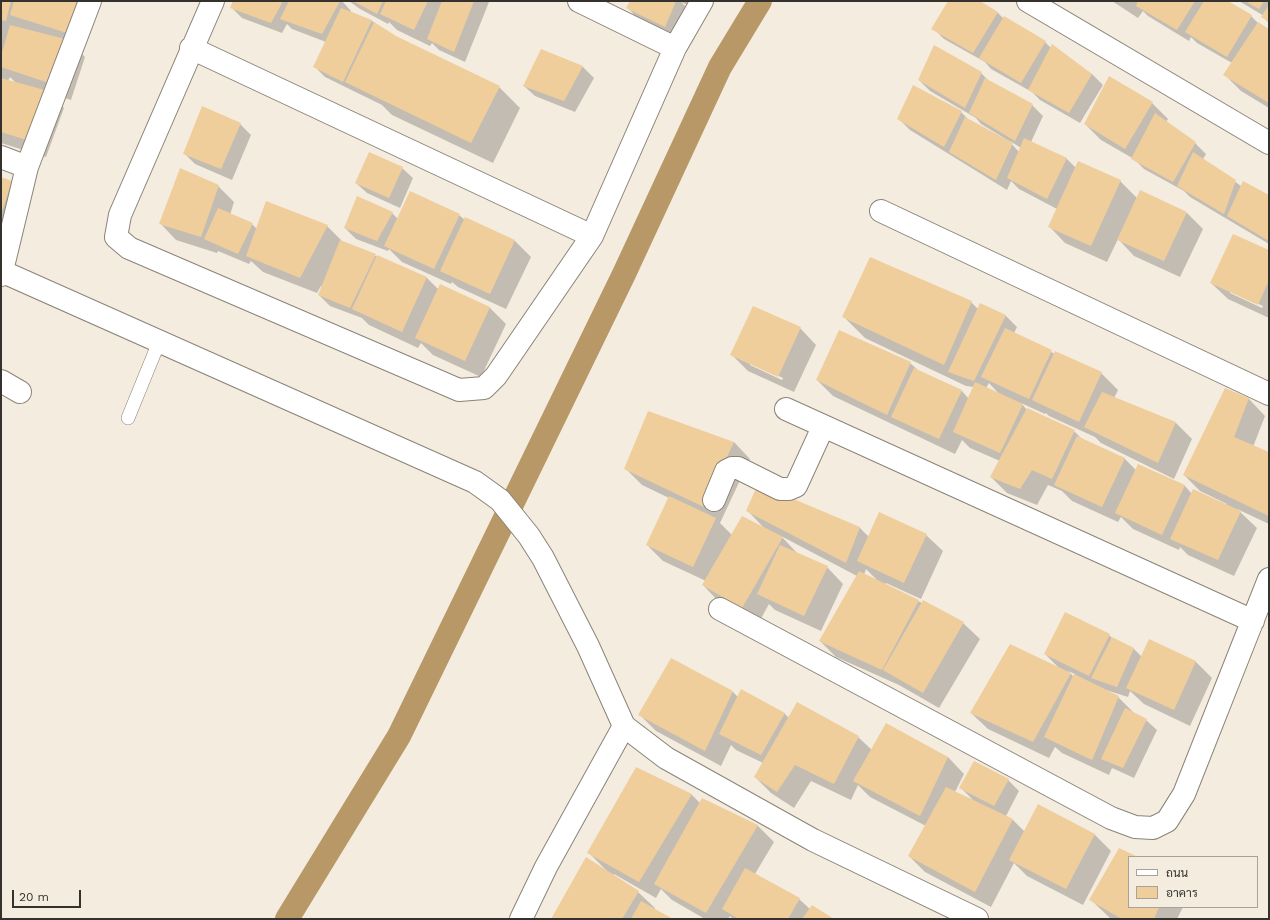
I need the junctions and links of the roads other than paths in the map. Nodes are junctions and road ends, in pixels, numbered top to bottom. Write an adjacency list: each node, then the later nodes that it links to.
1 (90, 1): 10 (street)
2 (213, 1): 6 (street)
3 (579, 1): 7 (street)
4 (702, 1): 7 (street)
5 (1028, 1): 8 (street)
6 (191, 48): 12 (street); 12 (street)
7 (675, 48): 12 (street)
8 (1269, 143)
9 (1, 158): 10 (street)
10 (28, 168): 13 (street)
11 (881, 211): 17 (street)
12 (592, 236)
13 (2, 272): 14 (street)
14 (159, 342): 19 (lane); 25 (street)
15 (1, 382): 16 (street)
16 (20, 392)
17 (1269, 394)
18 (786, 410): 20 (street)
19 (128, 418)
20 (823, 427): 21 (street); 24 (street)
21 (714, 500)
22 (1269, 580): 24 (street)
23 (720, 609): 24 (street)
24 (1253, 621)
25 (624, 726): 26 (street); 27 (street)
26 (521, 919)
27 (977, 919)

